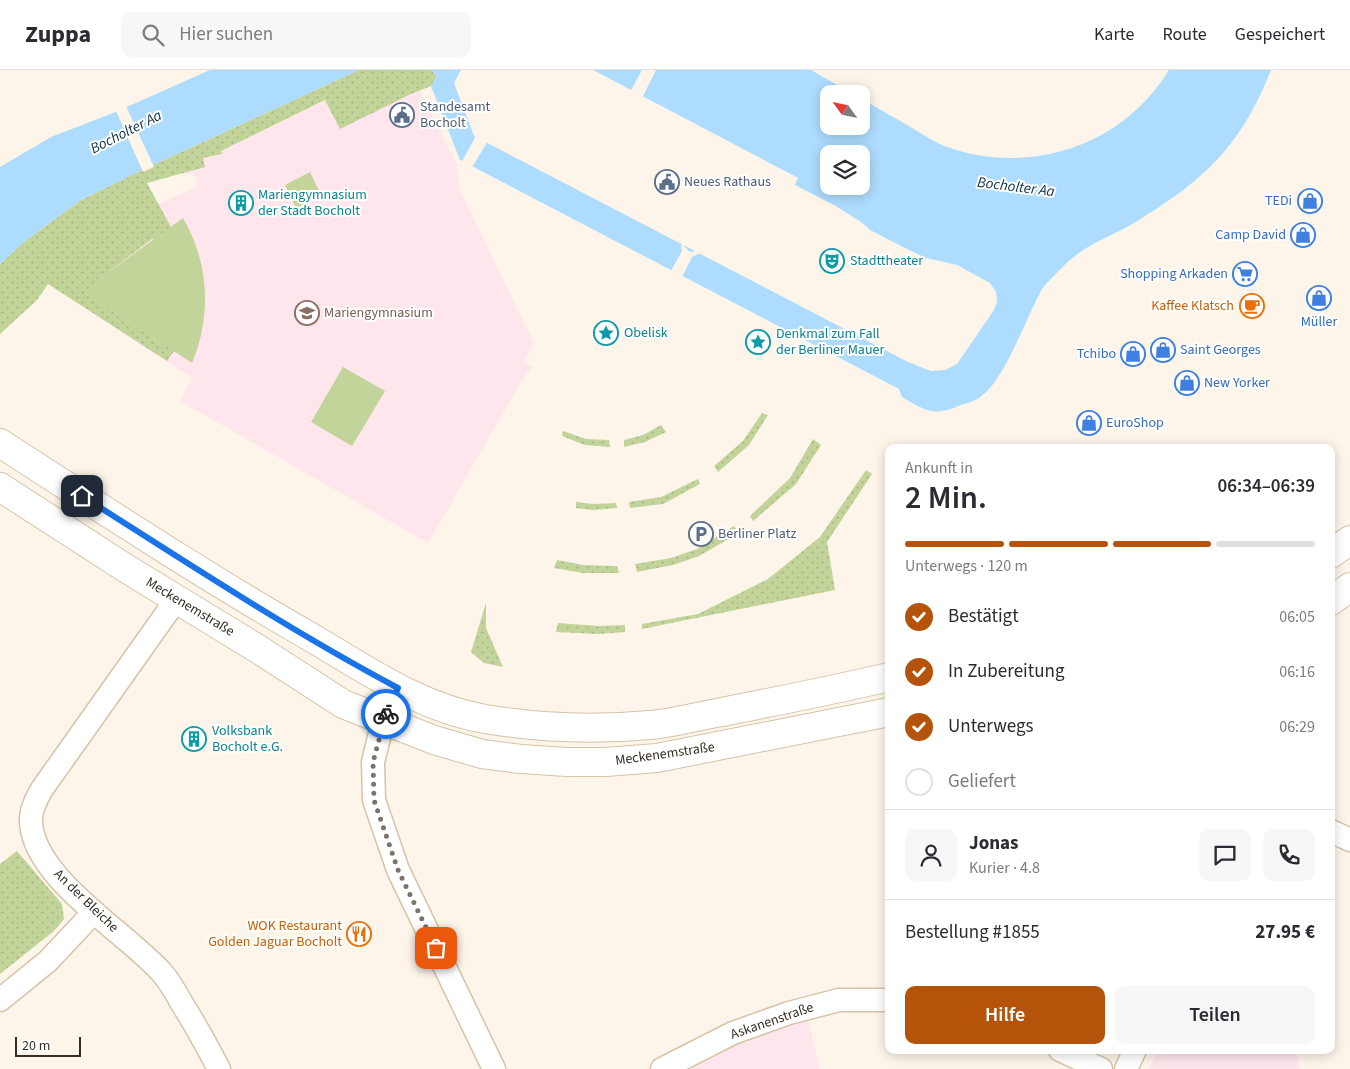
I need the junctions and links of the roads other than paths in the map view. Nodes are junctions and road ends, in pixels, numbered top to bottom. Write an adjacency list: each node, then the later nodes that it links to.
1 (0, 443): 9 (main road)
2 (0, 487): 7 (main road, Meckenemstraße)
3 (1350, 540): 4 (main road)
4 (1335, 551)
5 (1350, 588): 6 (main road)
6 (1335, 599)
7 (176, 600): 11 (main road, Meckenemstraße); 14 (street, An der Bleiche)
8 (885, 679): 9 (main road)
9 (398, 688): 11 (street)
10 (885, 713): 11 (main road, Meckenemstraße)
11 (383, 721): 20 (street)
12 (1335, 833): 13 (street)
13 (1350, 840)
14 (94, 912): 15 (street); 19 (street, An der Bleiche)
15 (0, 1000)
16 (885, 1000): 21 (street, Askanenstraße)
17 (1069, 1054): 22 (street)
18 (1133, 1054): 23 (street)
19 (219, 1069)
20 (494, 1069)
21 (662, 1069)
22 (1101, 1069)
23 (1126, 1069)

